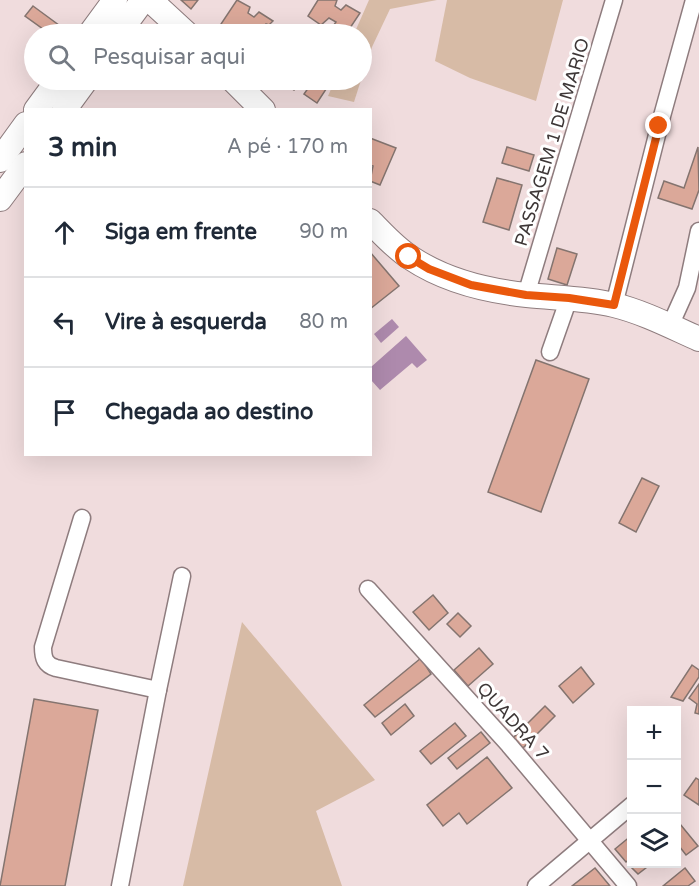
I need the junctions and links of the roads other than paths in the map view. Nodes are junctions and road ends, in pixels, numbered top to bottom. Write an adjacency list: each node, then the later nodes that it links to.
1 (115, 0): 6 (street)
2 (143, 0): 7 (street)
3 (150, 0): 8 (street)
4 (614, 0): 21 (street, PASSAGEM 1 DE MARIO)
5 (694, 0): 23 (street)
6 (97, 24)
7 (125, 24)
8 (176, 24)
9 (51, 90): 12 (street)
10 (79, 90): 13 (street)
11 (243, 90): 14 (street)
12 (37, 108)
13 (65, 108)
14 (261, 108)
15 (24, 127): 16 (street)
16 (0, 160)
17 (24, 167): 18 (street)
18 (0, 199)
19 (372, 223): 21 (street)
20 (699, 231): 24 (street)
21 (526, 295): 22 (street)
22 (569, 298): 23 (street); 26 (street)
23 (614, 305): 24 (street)
24 (670, 326): 25 (street)
25 (699, 339)
26 (550, 352)
27 (82, 518): 30 (street)
28 (182, 576): 30 (street)
29 (368, 589): 32 (street, QUADRA 7)
30 (158, 690): 33 (street)
31 (627, 809): 32 (street)
32 (590, 839): 34 (street); 35 (street, QUADRA 7)
33 (120, 886)
34 (536, 886)
35 (628, 886)

